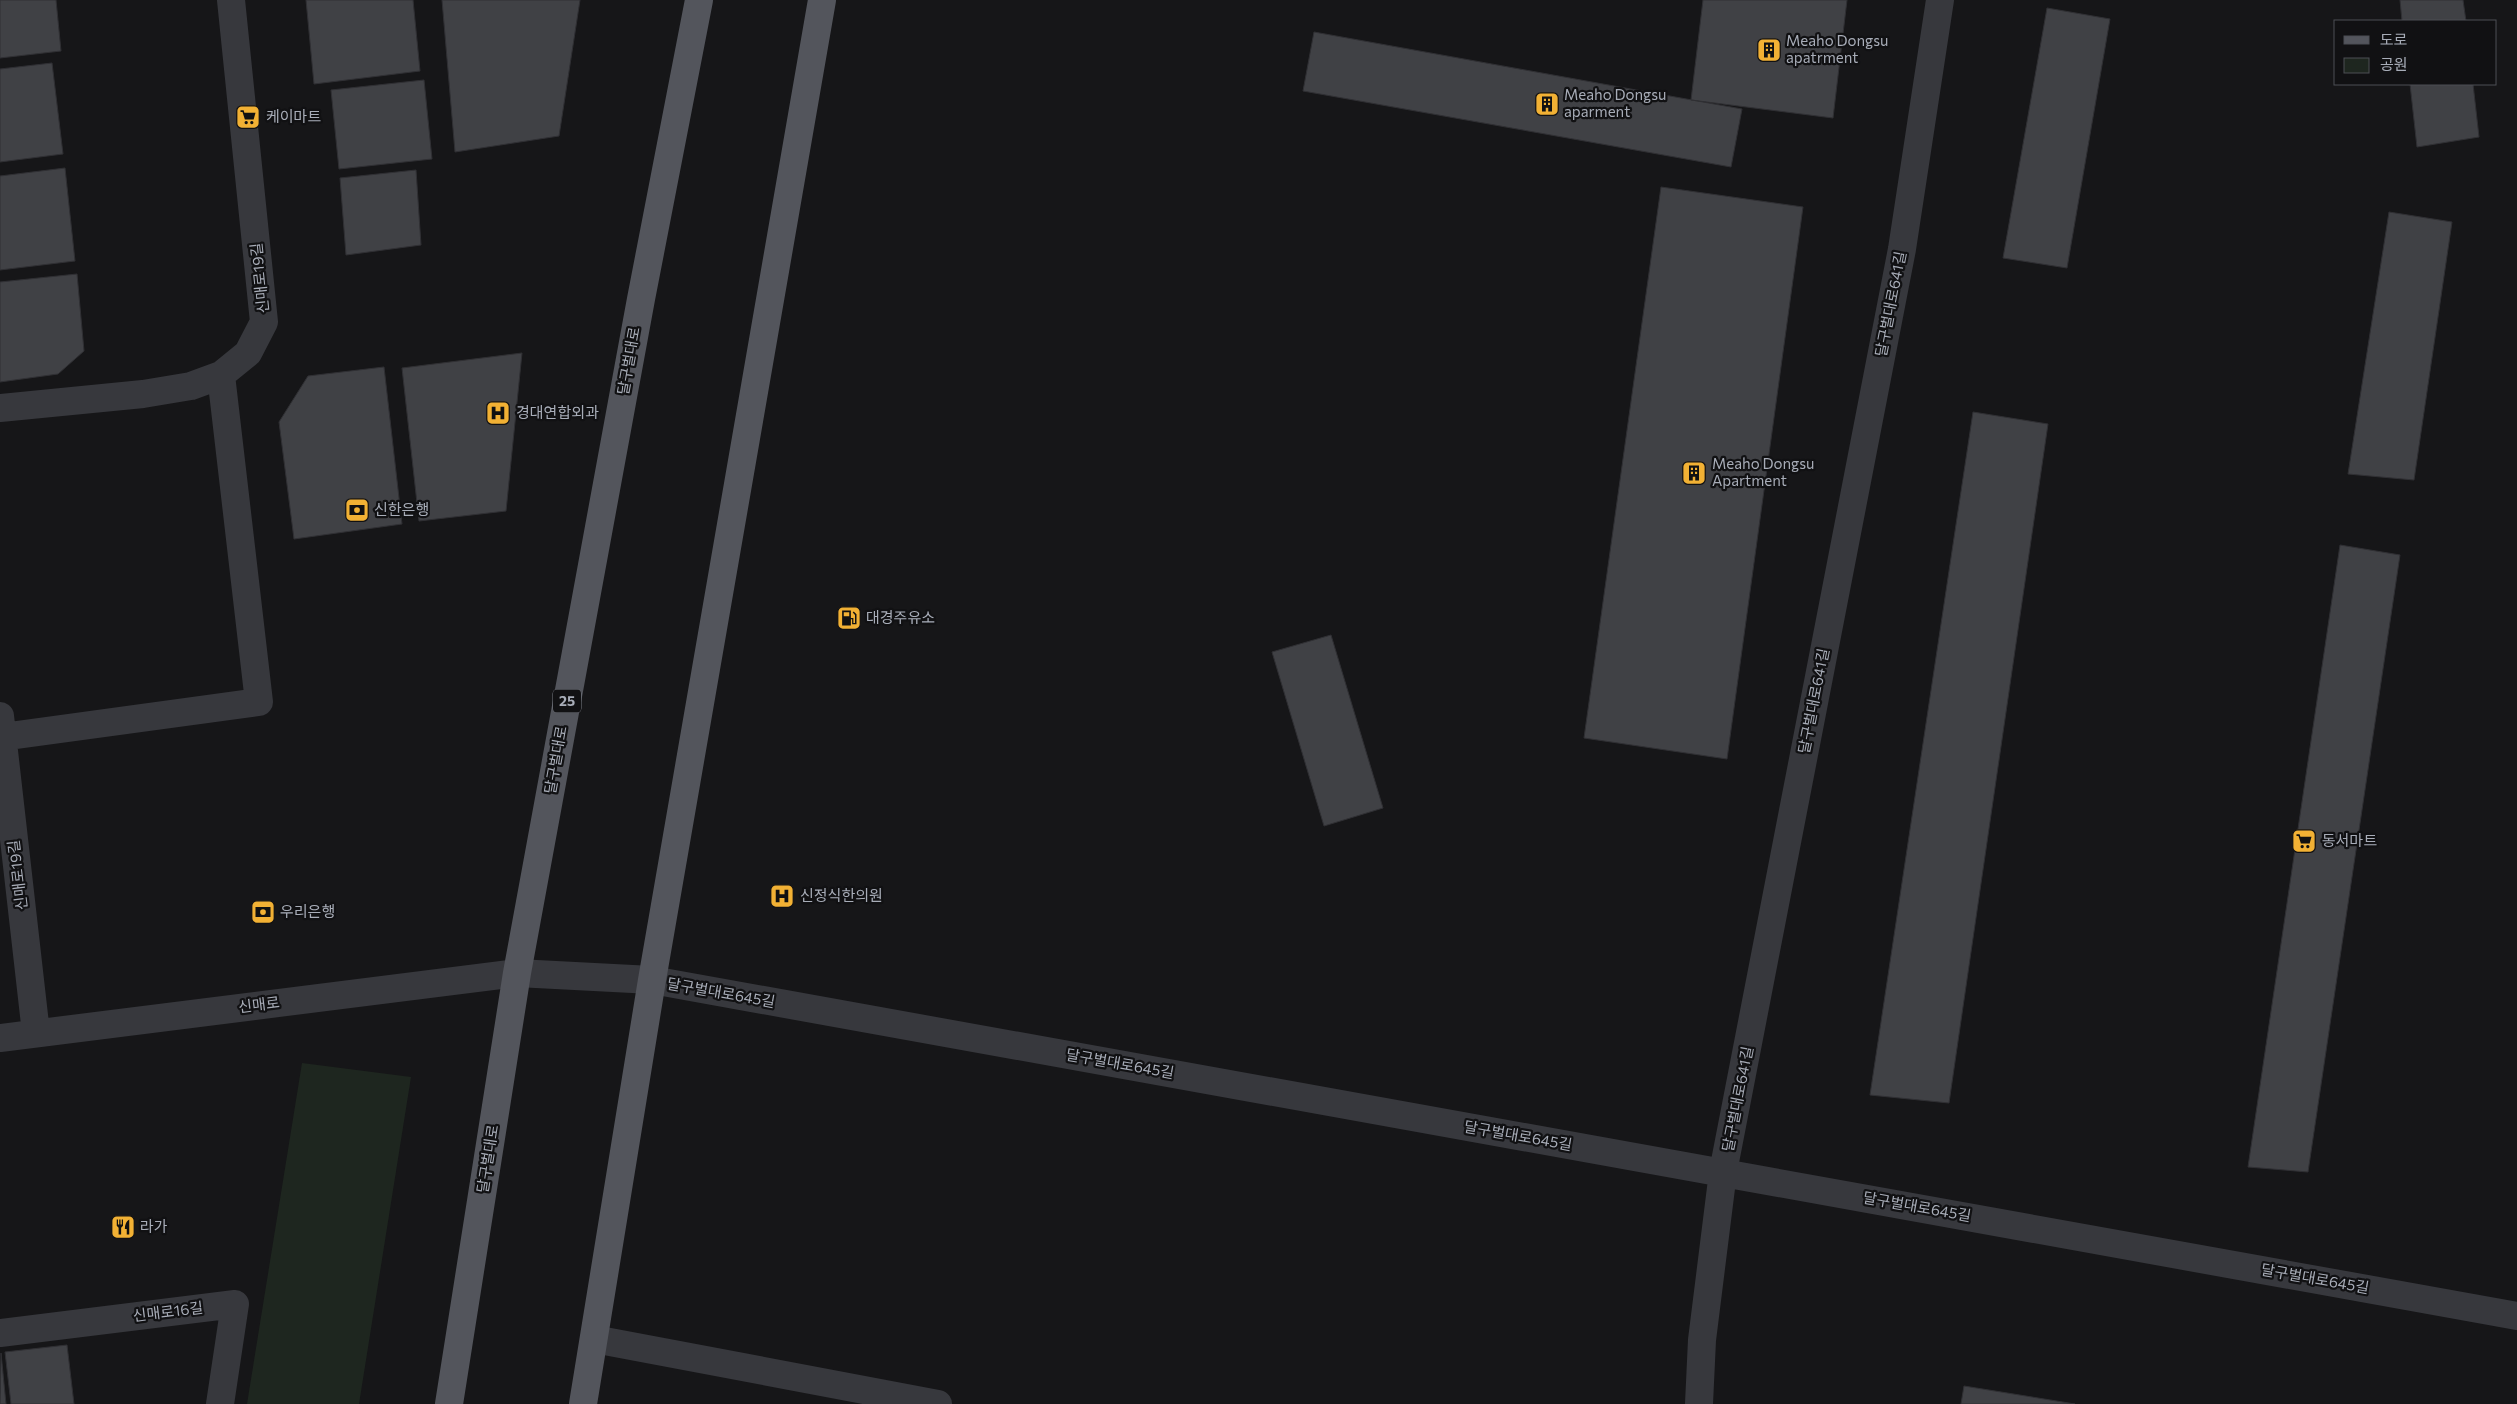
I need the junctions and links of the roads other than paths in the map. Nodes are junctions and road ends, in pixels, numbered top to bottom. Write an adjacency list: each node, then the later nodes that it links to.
1 (231, 0): 5 (street, 신매로19길)
2 (698, 0): 8 (main road, 달구벌대로 / 25)
3 (822, 0): 9 (main road)
4 (1940, 0): 12 (street, 달구벌대로641길)
5 (222, 376): 6 (street, 신매로19길); 7 (street)
6 (0, 408)
7 (1, 727): 10 (street, 신매로19길)
8 (517, 973): 9 (street, 달구벌대로645길); 10 (street, 신매로); 17 (main road, 달구벌대로 / 25)
9 (652, 980): 12 (street, 달구벌대로645길); 15 (main road)
10 (36, 1033): 11 (street, 신매로)
11 (0, 1038)
12 (1723, 1172): 13 (street, 달구벌대로645길); 20 (street, 달구벌대로641길)
13 (2517, 1316)
14 (0, 1333): 16 (street, 신매로16길)
15 (594, 1339): 18 (main road); 19 (street)
16 (220, 1404)
17 (449, 1404)
18 (583, 1404)
19 (938, 1404)
20 (1700, 1404)

